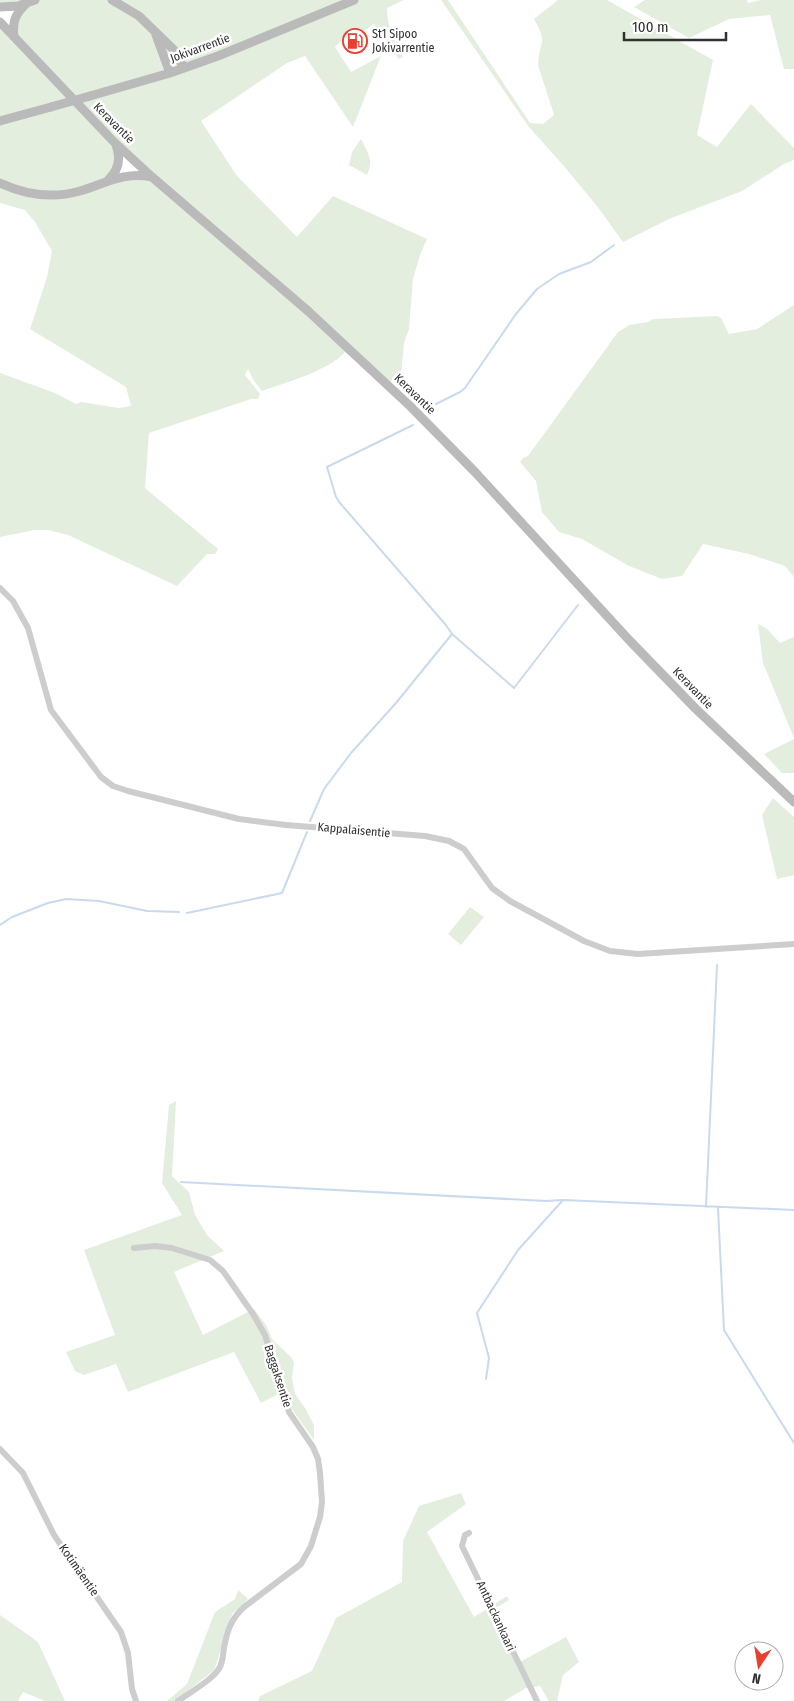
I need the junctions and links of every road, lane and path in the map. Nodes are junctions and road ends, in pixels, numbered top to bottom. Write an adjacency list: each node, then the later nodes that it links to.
1 (112, 0): 6 (main road)
2 (354, 0): 8 (main road, Jokivarrentie)
3 (32, 1): 4 (main road); 7 (main road)
4 (0, 7)
5 (0, 22): 7 (main road, Keravantie)
6 (155, 34): 8 (main road); 9 (main road)
7 (14, 37): 11 (main road, Keravantie)
8 (184, 68): 9 (main road, Jokivarrentie)
9 (170, 73): 10 (main road, Jokivarrentie, bridge)
10 (0, 121)
11 (114, 142): 12 (main road, Keravantie); 13 (main road)
12 (152, 177): 13 (main road); 16 (main road, Keravantie)
13 (105, 182): 14 (main road)
14 (0, 183)
15 (0, 588): 17 (street, Kappalaisentie)
16 (794, 802)
17 (794, 944)
18 (134, 1248): 22 (street, Baggaksentie)
19 (0, 1449): 21 (street, Kotimäentie)
20 (469, 1533): 23 (street, Antbackankaari)
21 (136, 1701)
22 (178, 1701)
23 (537, 1701)

